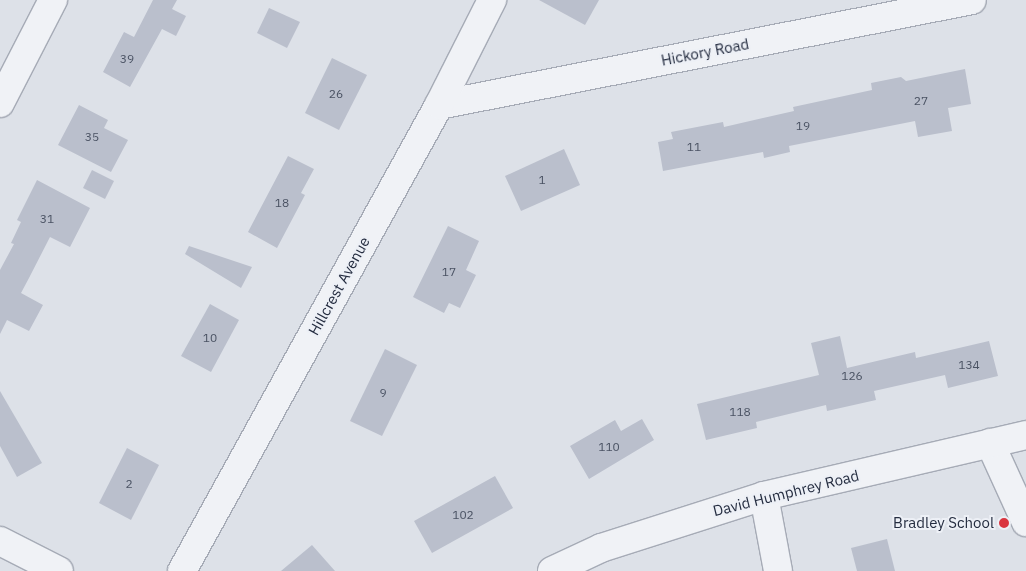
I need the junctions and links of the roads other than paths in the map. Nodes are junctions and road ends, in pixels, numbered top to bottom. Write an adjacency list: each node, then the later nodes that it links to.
1 (54, 0): 4 (street)
2 (492, 0): 5 (street, Hillcrest Avenue)
3 (972, 0): 5 (street, Hickory Road)
4 (0, 104)
5 (439, 105): 13 (street, Hillcrest Avenue)
6 (1026, 435): 7 (street, David Humphrey Road)
7 (990, 443): 8 (street, David Humphrey Road); 9 (street)
8 (764, 496): 14 (street, David Humphrey Road); 15 (street)
9 (1020, 497): 10 (street)
10 (1026, 522)
11 (0, 541): 12 (street)
12 (59, 571)
13 (182, 571)
14 (552, 571)
15 (778, 571)

